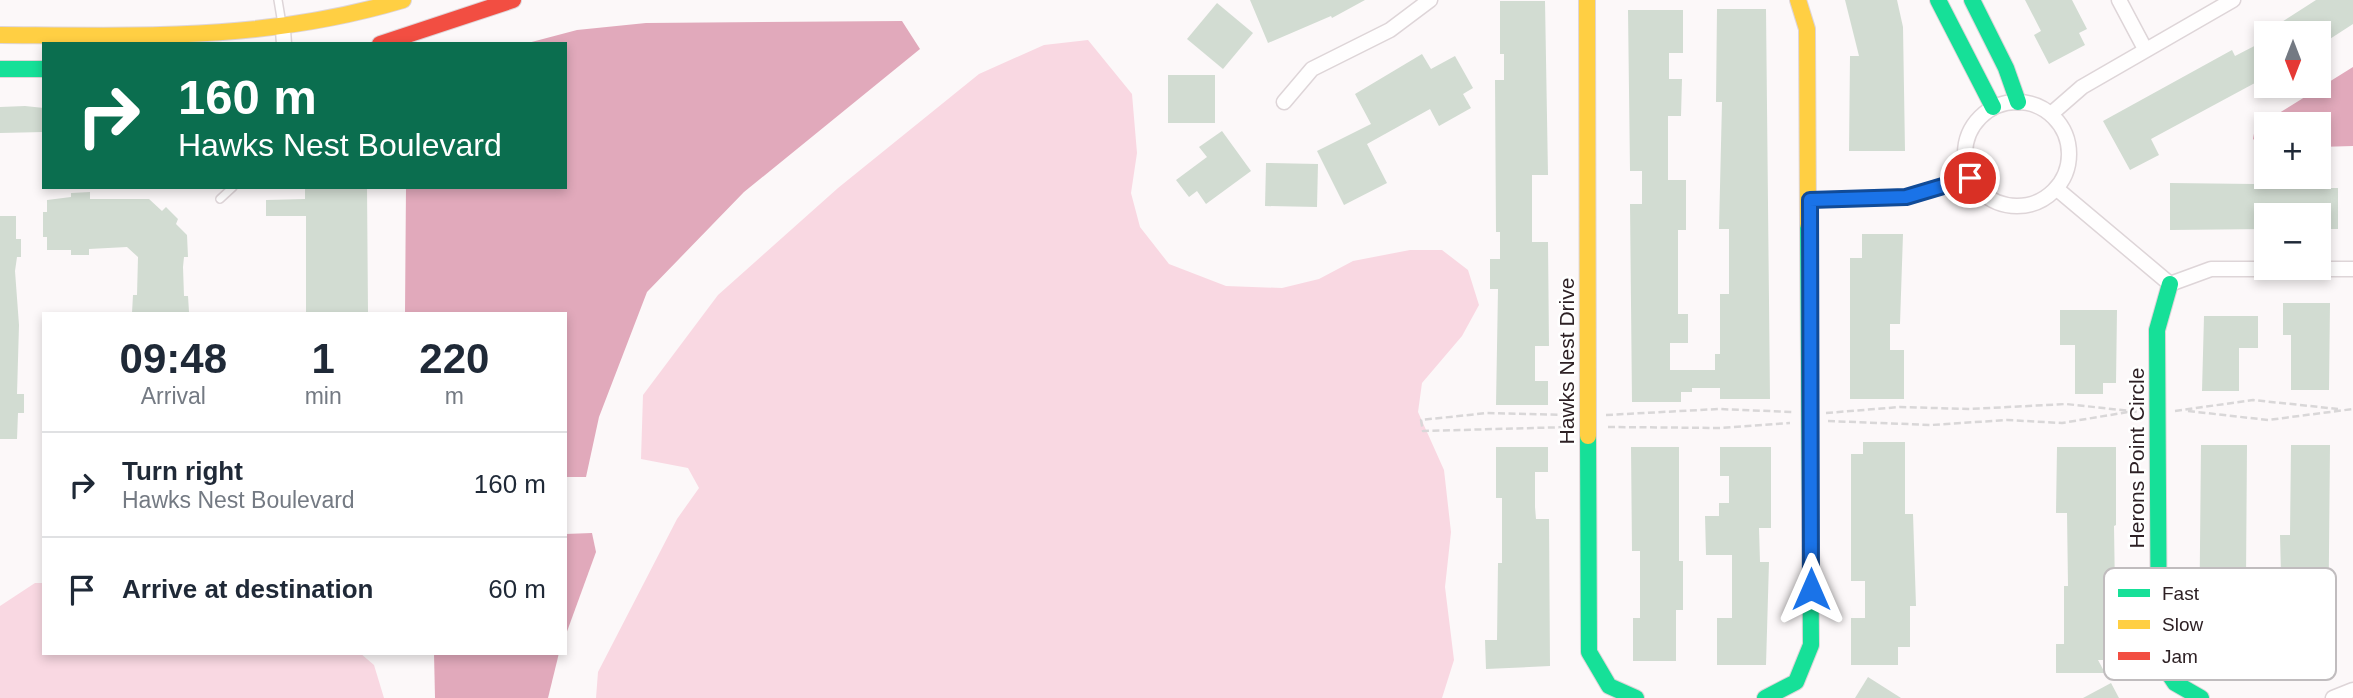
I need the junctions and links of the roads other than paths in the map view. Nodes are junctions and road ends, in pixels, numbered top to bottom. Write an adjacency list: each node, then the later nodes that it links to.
1 (278, 0): 12 (lane)
2 (403, 0): 12 (street)
3 (513, 0): 13 (street)
4 (1430, 0): 17 (street)
5 (1587, 0): 31 (street, Hawks Nest Drive)
6 (1798, 0): 25 (street)
7 (1938, 0): 19 (street)
8 (1972, 0): 18 (street)
9 (2119, 0): 14 (street)
10 (2233, 0): 14 (street)
11 (0, 35): 12 (street)
12 (283, 37)
13 (386, 42)
14 (2145, 50): 20 (street)
15 (0, 69): 16 (street)
16 (42, 69)
17 (1284, 102)
18 (2018, 102): 19 (street); 20 (street)
19 (1993, 107): 21 (street)
20 (2052, 114): 23 (street)
21 (1970, 178): 23 (street); 25 (street)
22 (231, 189): 24 (lane)
23 (2057, 189): 27 (street)
24 (220, 199)
25 (1810, 200): 32 (street)
26 (2353, 269): 27 (street)
27 (2170, 284): 28 (street, Herons Point Circle)
28 (2158, 568)
29 (2173, 680): 33 (street, Herons Point Circle)
30 (2353, 690): 34 (street)
31 (1636, 698)
32 (1765, 698)
33 (2201, 698)
34 (2333, 698)

